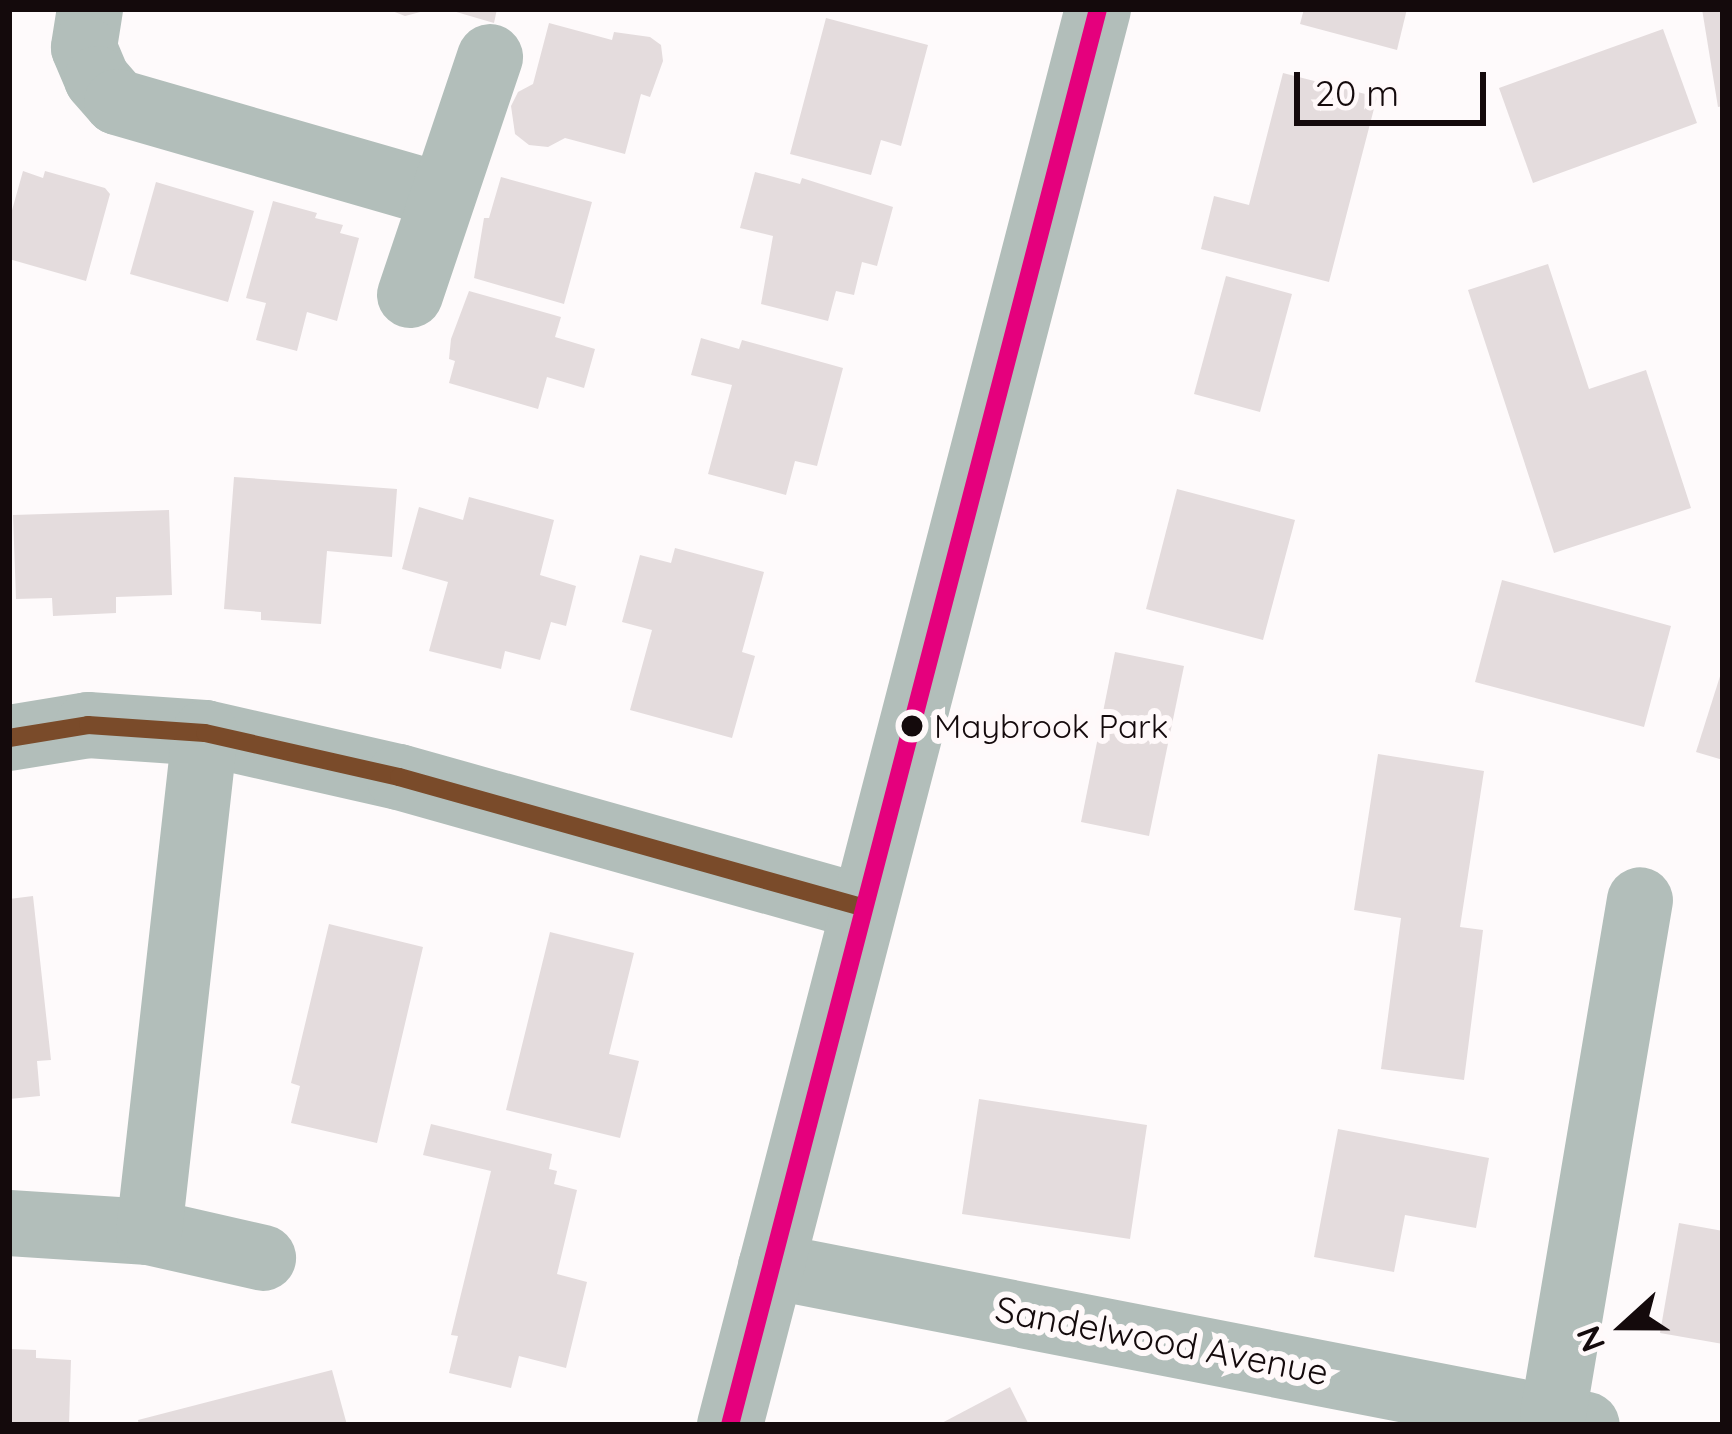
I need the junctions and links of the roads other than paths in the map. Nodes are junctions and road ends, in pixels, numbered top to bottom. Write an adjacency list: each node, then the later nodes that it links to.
1 (90, 9): 4 (street)
2 (1097, 9): 9 (street)
3 (490, 57): 4 (street)
4 (443, 196): 5 (street)
5 (410, 295)
6 (205, 734): 7 (street); 9 (street); 11 (street)
7 (9, 738)
8 (1640, 900): 14 (street, Sandelwood Avenue)
9 (863, 907): 13 (street)
10 (9, 1223): 11 (street)
11 (149, 1232): 12 (street)
12 (262, 1258)
13 (771, 1266): 14 (street, Sandelwood Avenue); 15 (street)
14 (1570, 1420)
15 (730, 1425)

